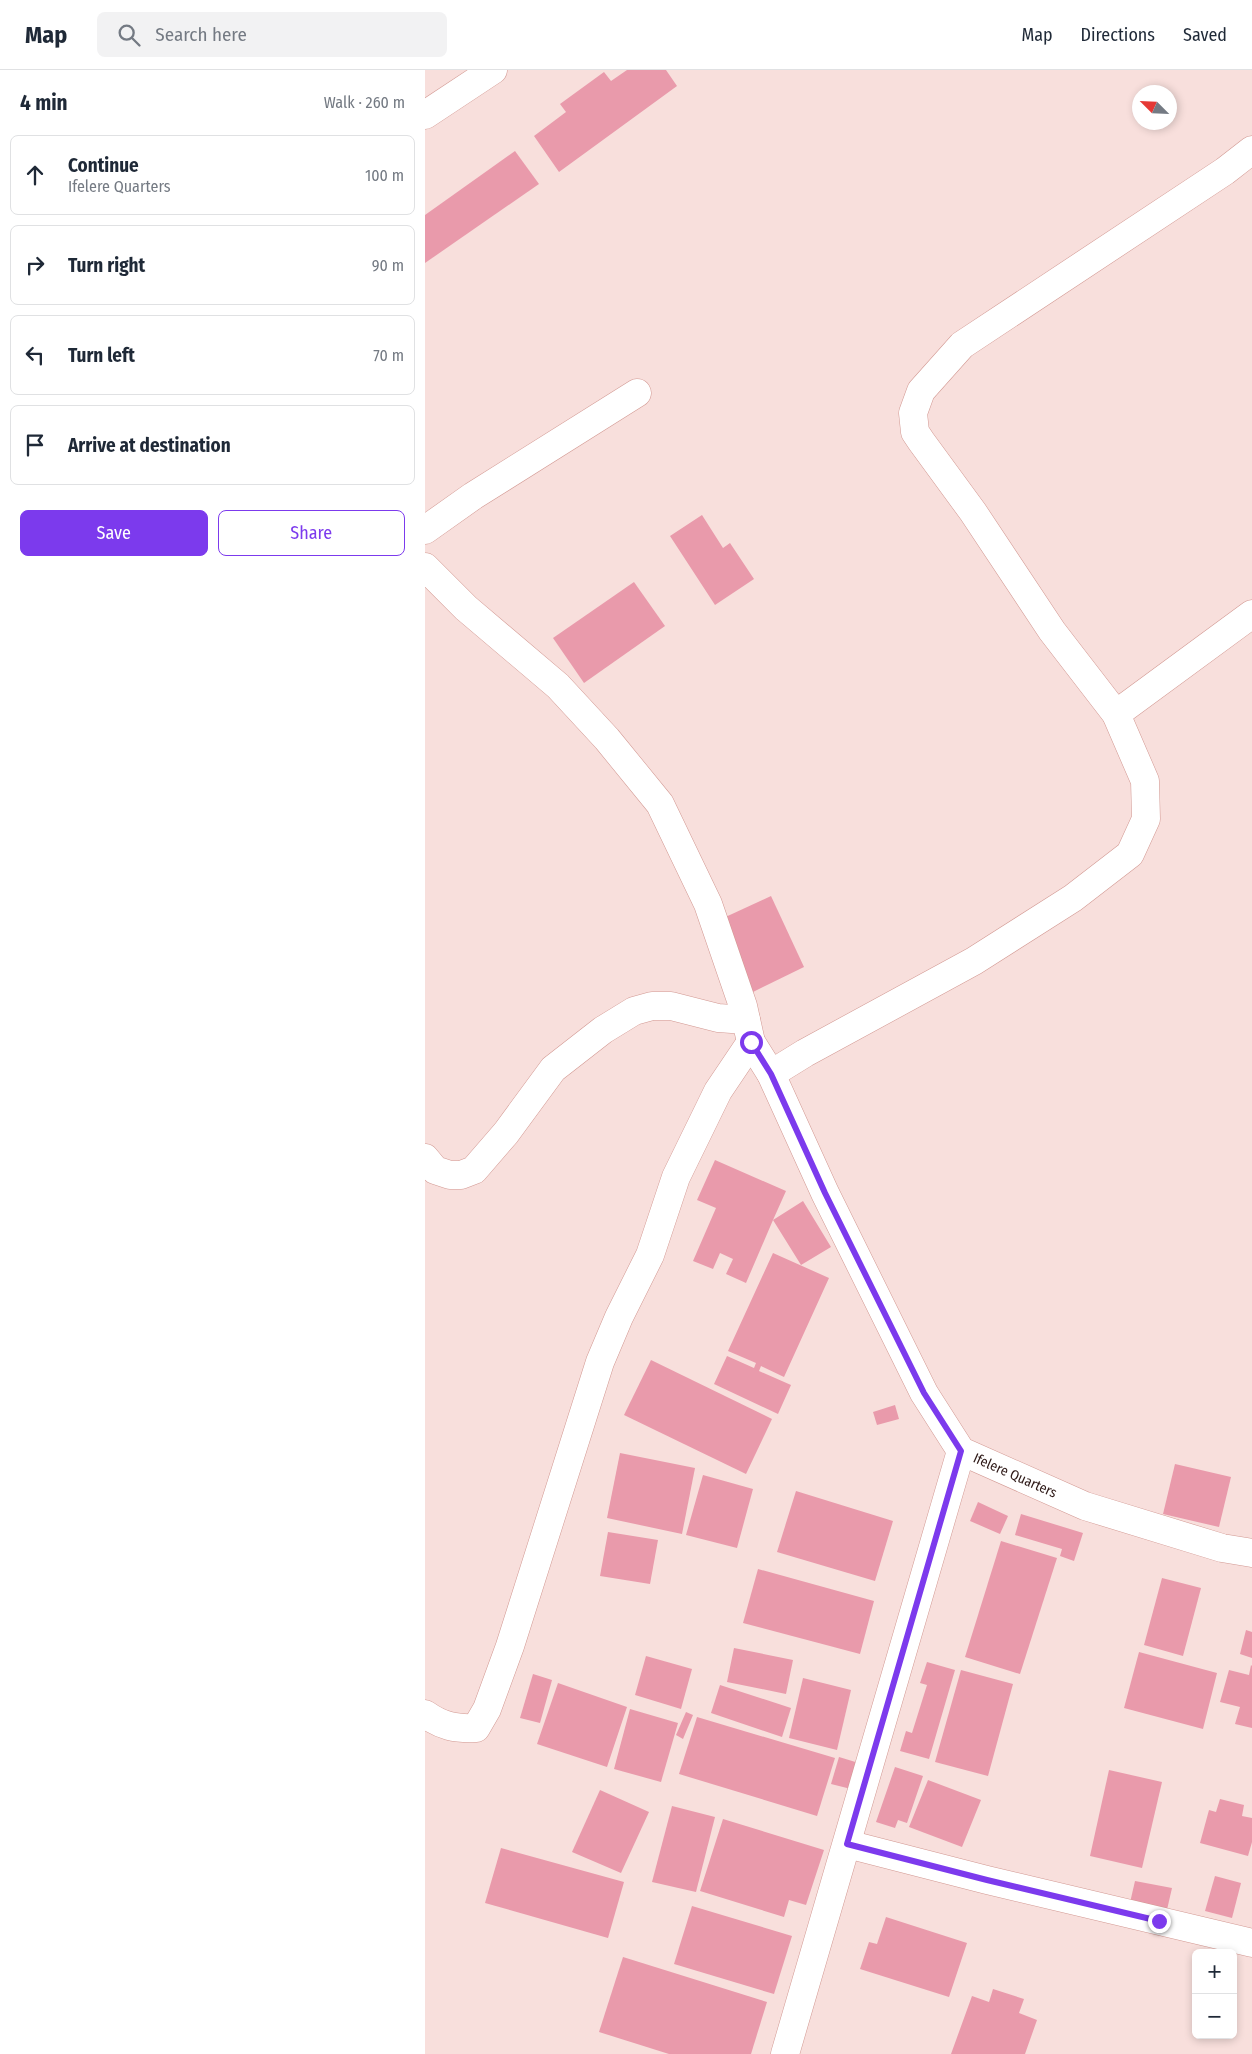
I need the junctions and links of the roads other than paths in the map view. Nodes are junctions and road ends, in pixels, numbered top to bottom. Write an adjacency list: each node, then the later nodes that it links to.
1 (493, 70): 2 (street)
2 (425, 115)
3 (1252, 150): 8 (street)
4 (637, 393): 5 (street)
5 (425, 530)
6 (425, 567): 9 (street, Ifelere Quarters)
7 (1252, 614): 8 (street)
8 (1116, 714): 10 (street)
9 (748, 1031): 10 (street, Ifelere Quarters); 11 (street); 14 (street)
10 (771, 1074): 12 (street, Ifelere Quarters)
11 (425, 1158)
12 (961, 1451): 13 (street, Ifelere Quarters); 15 (street)
13 (1252, 1554)
14 (425, 1714)
15 (847, 1844): 16 (street); 17 (street)
16 (1252, 1943)
17 (785, 2054)

